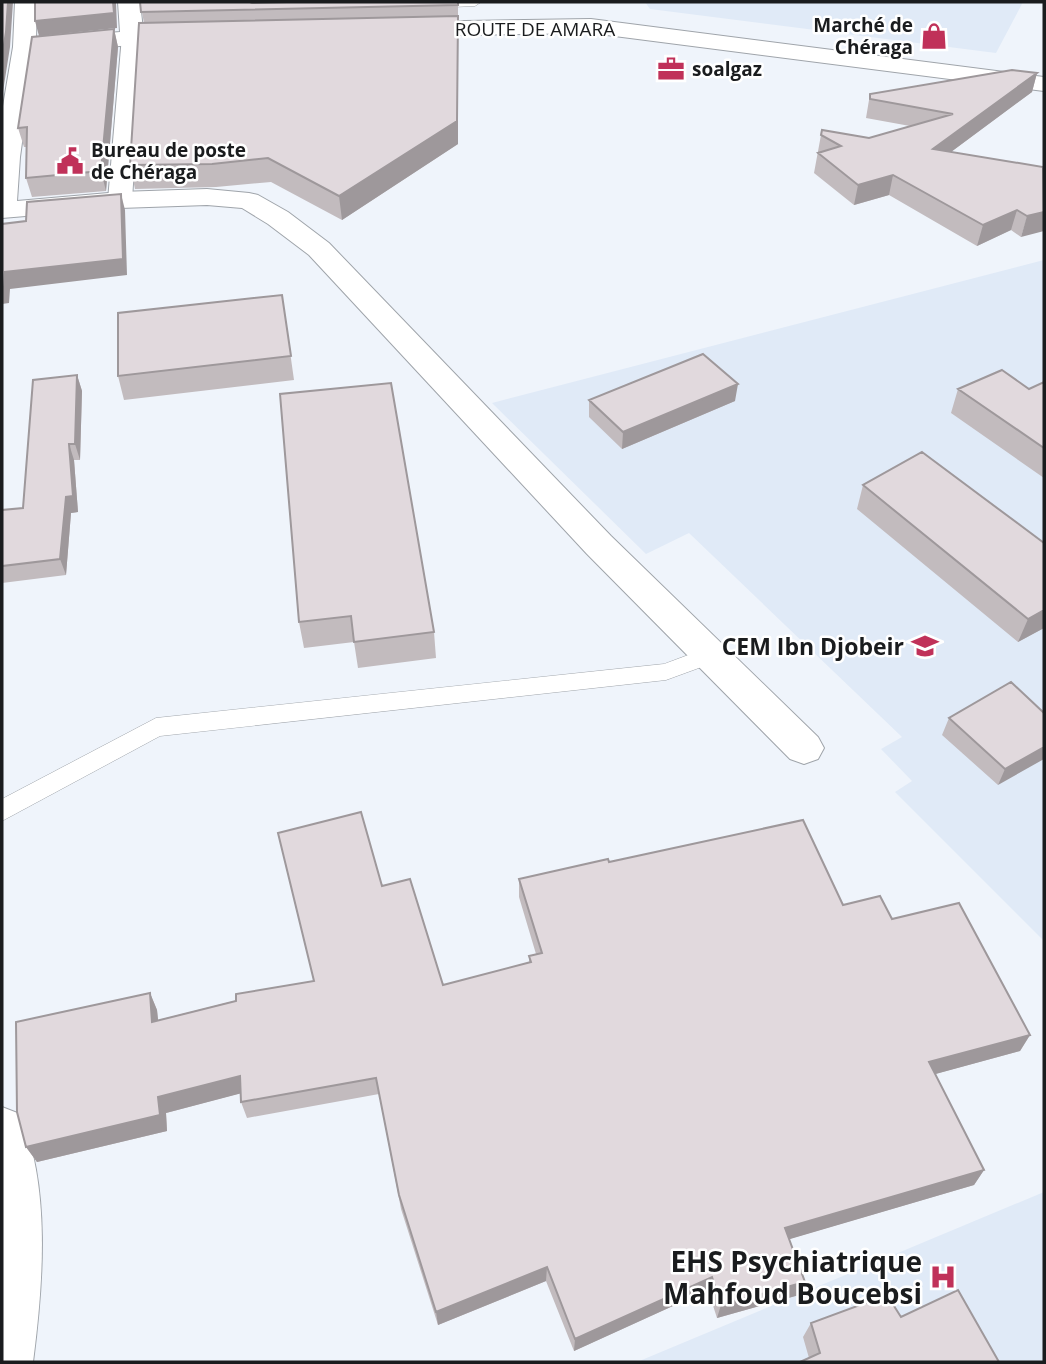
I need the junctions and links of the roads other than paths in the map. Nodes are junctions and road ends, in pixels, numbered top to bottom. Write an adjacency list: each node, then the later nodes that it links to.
1 (26, 2): 8 (street)
2 (129, 2): 7 (street)
3 (475, 2): 4 (lane)
4 (420, 4)
5 (386, 29): 9 (street, ROUTE DE AMARA)
6 (218, 32): 7 (street)
7 (132, 36): 8 (street); 11 (street)
8 (24, 47): 10 (street)
9 (1044, 84)
10 (4, 157): 12 (street)
11 (120, 200): 12 (street); 13 (street)
12 (2, 210)
13 (710, 655): 14 (street); 15 (lane)
14 (804, 748)
15 (2, 811)
16 (2, 1131): 17 (street)
17 (7, 1191): 18 (street)
18 (5, 1362)

